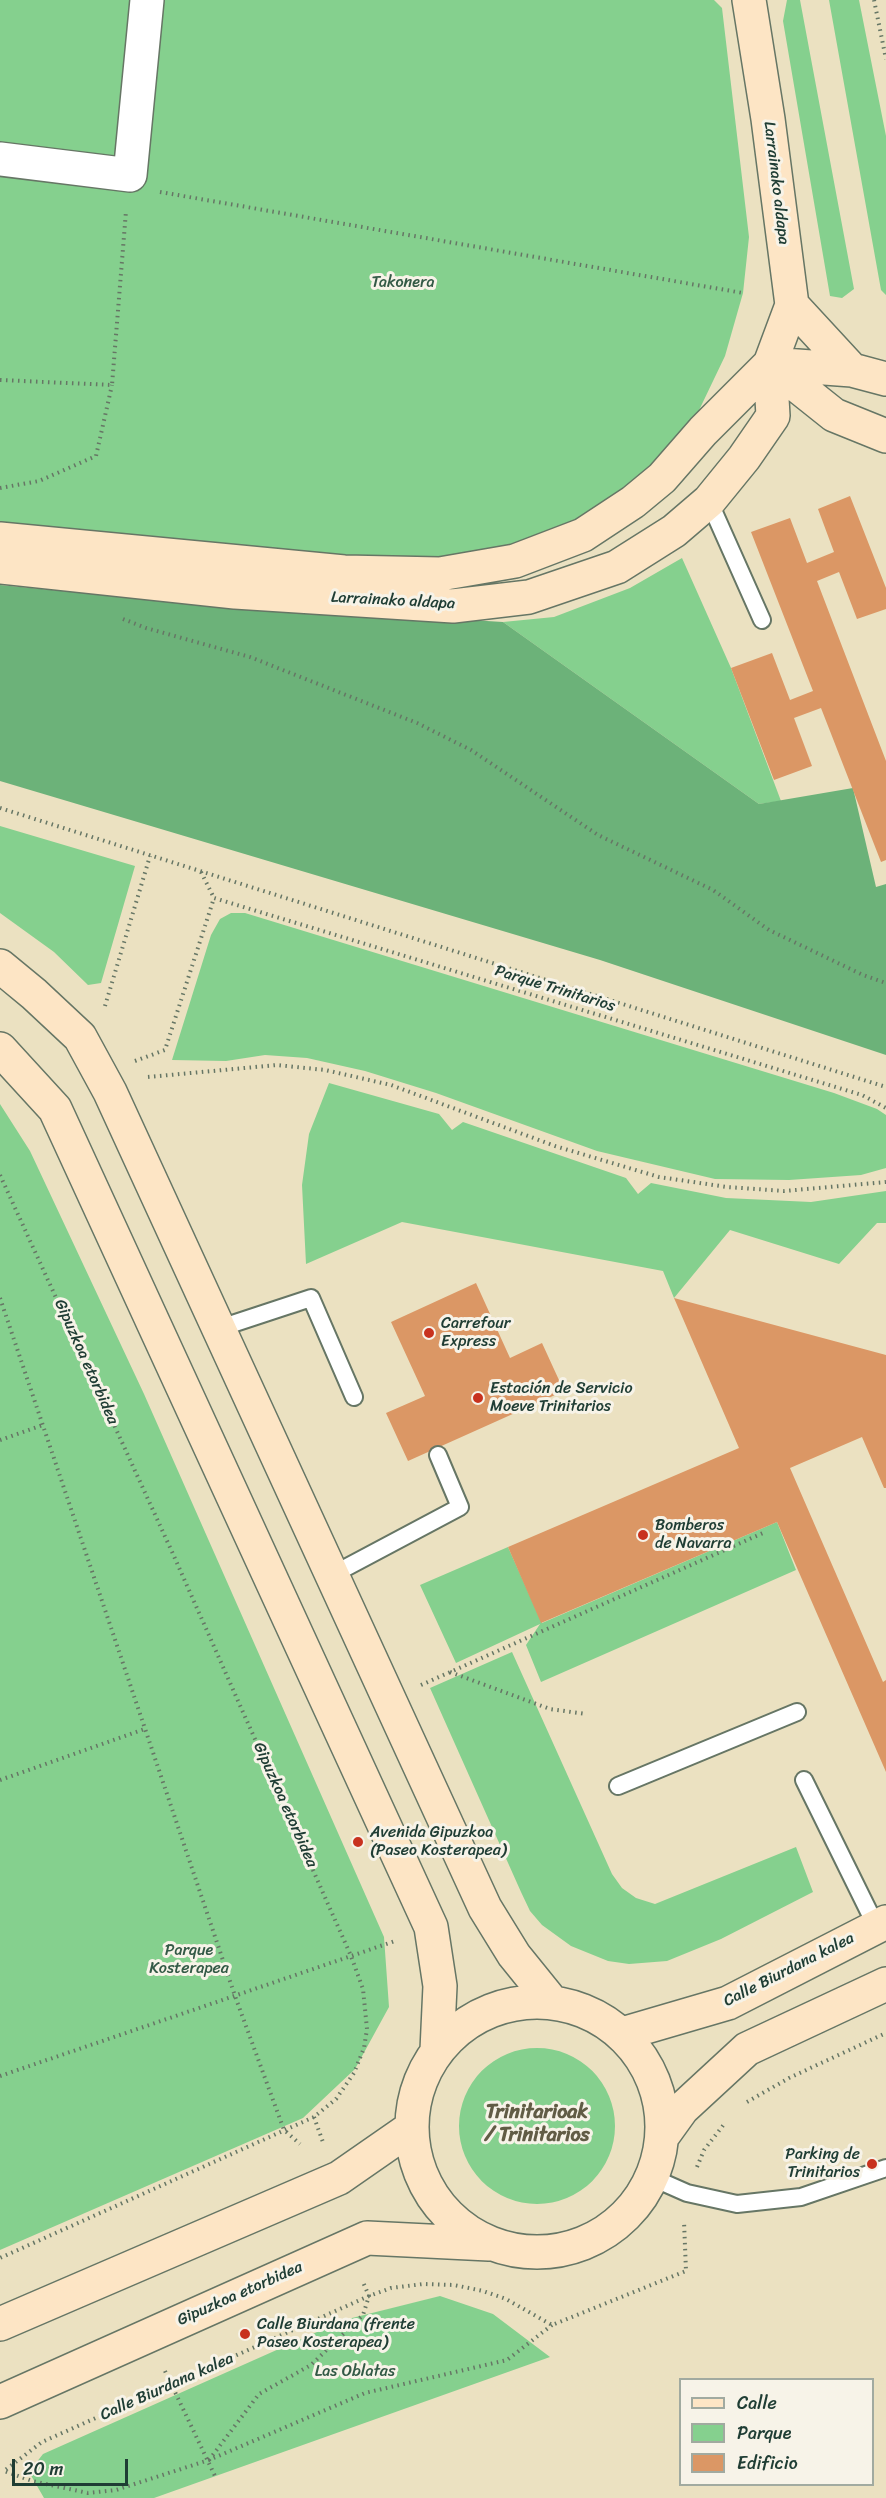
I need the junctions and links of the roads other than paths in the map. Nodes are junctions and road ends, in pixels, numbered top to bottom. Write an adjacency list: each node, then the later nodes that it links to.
1 (147, 0): 3 (street)
2 (749, 0): 4 (street, Larrainako aldapa)
3 (0, 159)
4 (792, 305): 5 (street, Larrainako aldapa); 6 (street)
5 (770, 364): 6 (street); 8 (street); 9 (street, Larrainako aldapa); 12 (street, Larrainako aldapa)
6 (852, 370): 7 (street)
7 (886, 379)
8 (834, 415): 9 (street); 10 (street)
9 (773, 416): 11 (street, Larrainako aldapa)
10 (886, 436)
11 (710, 501): 13 (street, Larrainako aldapa); 14 (lane)
12 (0, 539)
13 (0, 567)
14 (762, 620)
15 (0, 966): 17 (street)
16 (0, 1049): 28 (street)
17 (220, 1328): 18 (lane); 20 (street)
18 (354, 1397)
19 (438, 1455): 20 (lane)
20 (332, 1575): 26 (street)
21 (797, 1712): 23 (lane)
22 (804, 1780): 24 (lane)
23 (618, 1786)
24 (881, 1924): 27 (street, Calle Biurdana kalea)
25 (886, 1984): 30 (street)
26 (552, 2002): 27 (street); 28 (street)
27 (622, 2034): 30 (street)
28 (437, 2050): 29 (street)
29 (411, 2128): 33 (street); 34 (street)
30 (663, 2134): 32 (street)
31 (886, 2168): 32 (lane)
32 (653, 2178): 33 (street)
33 (491, 2244): 35 (street, Gipuzkoa etorbidea)
34 (0, 2324)
35 (0, 2402)

